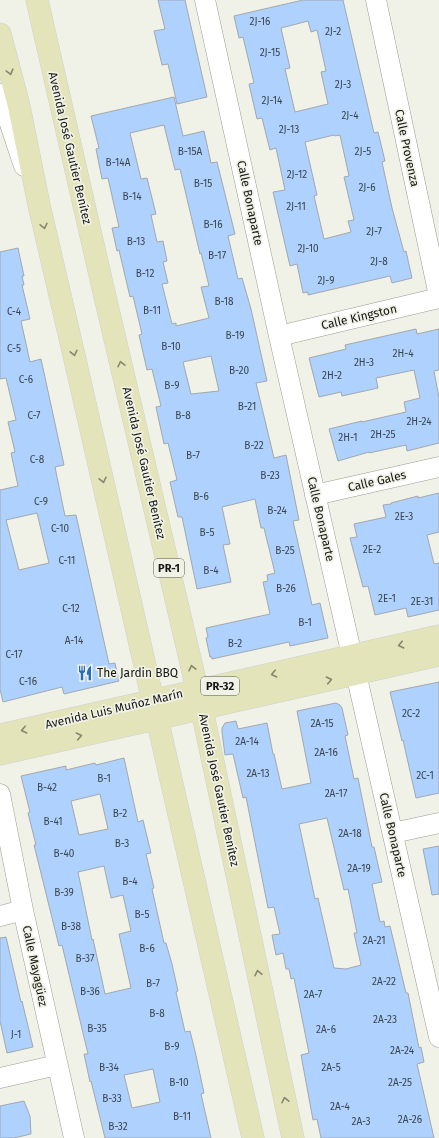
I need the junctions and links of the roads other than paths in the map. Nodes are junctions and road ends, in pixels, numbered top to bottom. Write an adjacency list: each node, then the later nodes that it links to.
1 (37, 0): 14 (main road, Avenida José Gautier Benítez / PR-1, one-way to 1)
2 (206, 0): 8 (street, Calle Bonaparte)
3 (376, 0): 7 (street, Calle Provenza)
4 (0, 34): 6 (main road, one-way to 6)
5 (0, 94): 6 (street)
6 (39, 205): 15 (main road, one-way to 15)
7 (439, 297): 8 (street, Calle Kingston)
8 (280, 336): 10 (street, Calle Bonaparte)
9 (439, 467): 10 (street, Calle Gales)
10 (315, 495): 13 (street, Calle Bonaparte)
11 (439, 636): 13 (main road, Avenida Luis Muñoz Marín / PR-32, one-way to 13)
12 (439, 655): 13 (main road, Avenida Luis Muñoz Marín / PR-32)
13 (354, 665): 14 (main road, Avenida Luis Muñoz Marín / PR-32); 20 (street, Calle Bonaparte)
14 (200, 700): 15 (main road, Avenida Luis Muñoz Marín / PR-32); 29 (main road, Avenida José Gautier Benítez / PR-1, one-way to 14)
15 (156, 710): 16 (main road, Avenida Luis Muñoz Marín / PR-32, one-way to 16); 17 (main road, Avenida Luis Muñoz Marín / PR-32, one-way to 15); 28 (main road)
16 (0, 735)
17 (0, 754)
18 (0, 794): 21 (street, Calle Mayagüez)
19 (439, 823): 20 (street)
20 (393, 833): 23 (street, Calle Bonaparte)
21 (23, 910): 22 (street); 25 (street, Calle Mayagüez)
22 (0, 916)
23 (433, 984): 24 (street, Calle Bonaparte)
24 (439, 1038)
25 (57, 1065): 26 (street); 27 (street, Calle Mayagüez)
26 (0, 1078)
27 (74, 1138)
28 (253, 1138)
29 (293, 1138)

